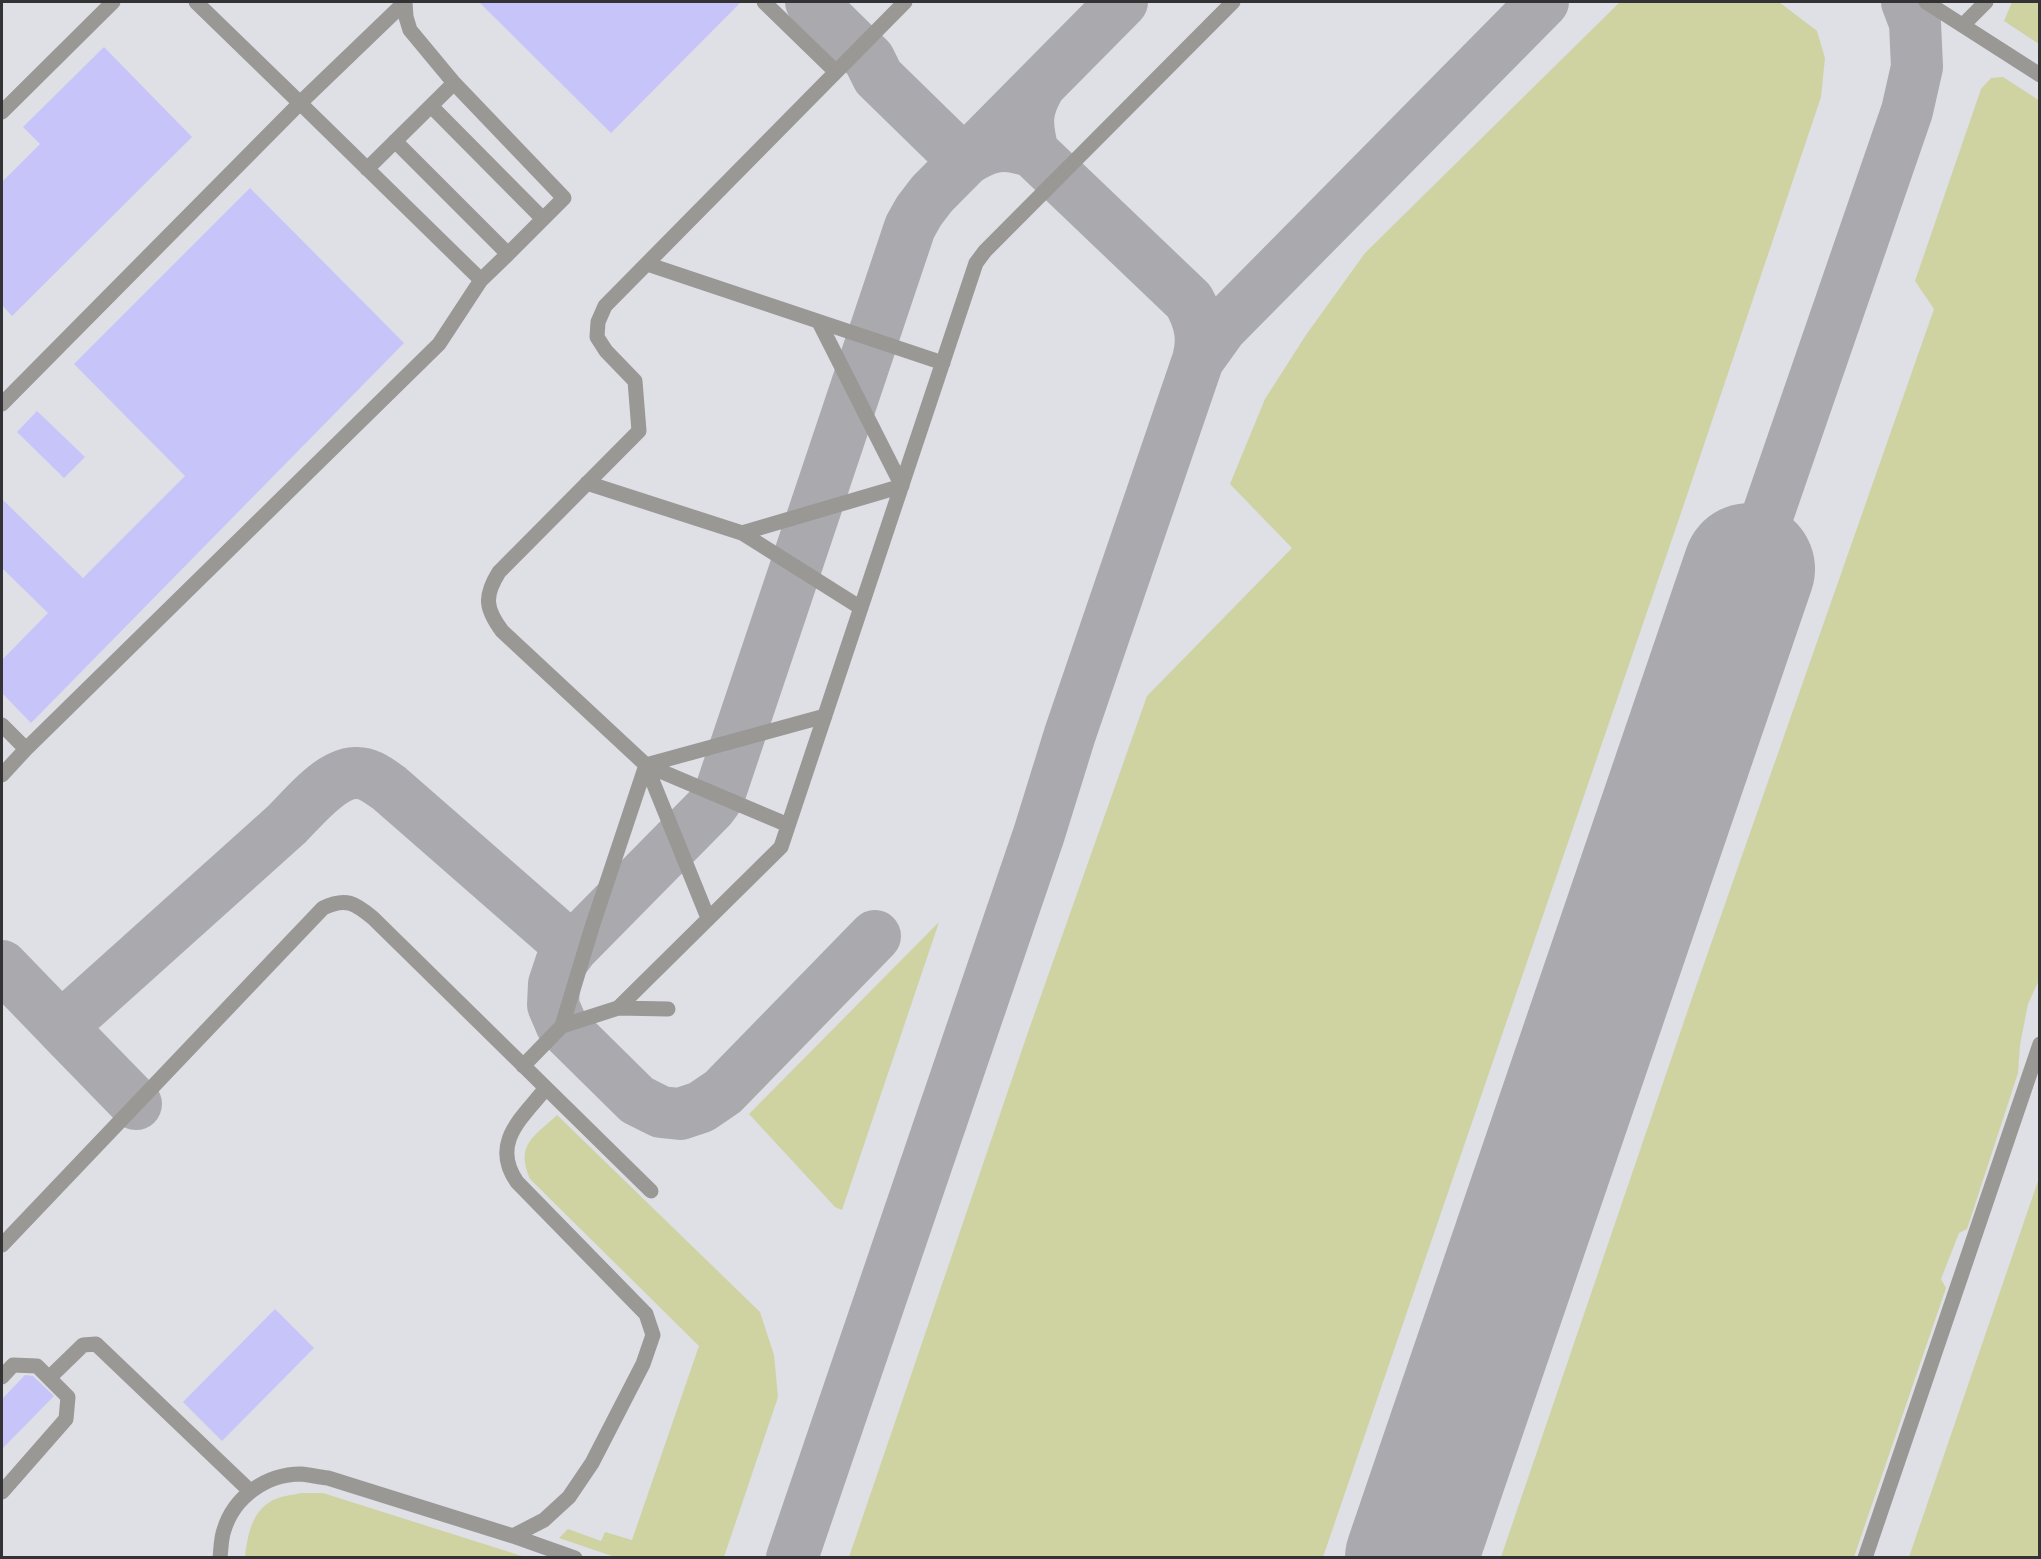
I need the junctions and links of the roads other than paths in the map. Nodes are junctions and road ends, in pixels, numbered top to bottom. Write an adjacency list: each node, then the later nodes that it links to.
1 (113, 2): 15 (lane)
2 (196, 2): 13 (lane)
3 (405, 2): 12 (lane); 13 (lane)
4 (764, 2): 10 (lane)
5 (905, 2): 10 (lane)
6 (1233, 2): 23 (lane)
7 (1926, 2): 9 (lane)
8 (1986, 2): 9 (lane)
9 (1963, 26): 11 (lane)
10 (836, 72): 20 (lane)
11 (2040, 75)
12 (454, 83): 14 (lane); 18 (lane)
13 (300, 103): 17 (lane); 24 (lane)
14 (431, 106): 16 (lane); 18 (lane)
15 (2, 112)
16 (395, 141): 17 (lane); 19 (lane)
17 (367, 169): 21 (lane)
18 (543, 219): 19 (lane)
19 (508, 254): 21 (lane)
20 (647, 264): 22 (lane); 25 (lane)
21 (481, 280): 31 (lane)
22 (819, 322): 23 (lane); 26 (lane)
23 (943, 363): 26 (lane)
24 (2, 404)
25 (587, 483): 27 (lane); 32 (lane)
26 (902, 486): 27 (lane); 28 (lane)
27 (742, 533): 28 (lane)
28 (861, 608): 29 (lane)
29 (825, 716): 32 (lane); 34 (lane)
30 (2, 725): 31 (lane)
31 (26, 749): 33 (lane)
32 (646, 765): 34 (lane); 35 (lane); 38 (lane)
33 (2, 775)
34 (788, 825): 35 (lane)
35 (708, 918): 36 (lane)
36 (618, 1008): 37 (lane); 38 (lane)
37 (668, 1009)
38 (562, 1026): 40 (lane)
39 (2040, 1044): 51 (lane)
40 (524, 1066): 41 (lane); 43 (lane)
41 (546, 1088): 42 (lane); 48 (lane)
42 (651, 1191)
43 (2, 1245)
44 (2, 1377): 45 (lane)
45 (49, 1378): 46 (lane); 47 (lane)
46 (250, 1491): 48 (lane); 49 (lane)
47 (2, 1492)
48 (513, 1536): 50 (lane)
49 (220, 1557)
50 (575, 1557)
51 (1865, 1557)

